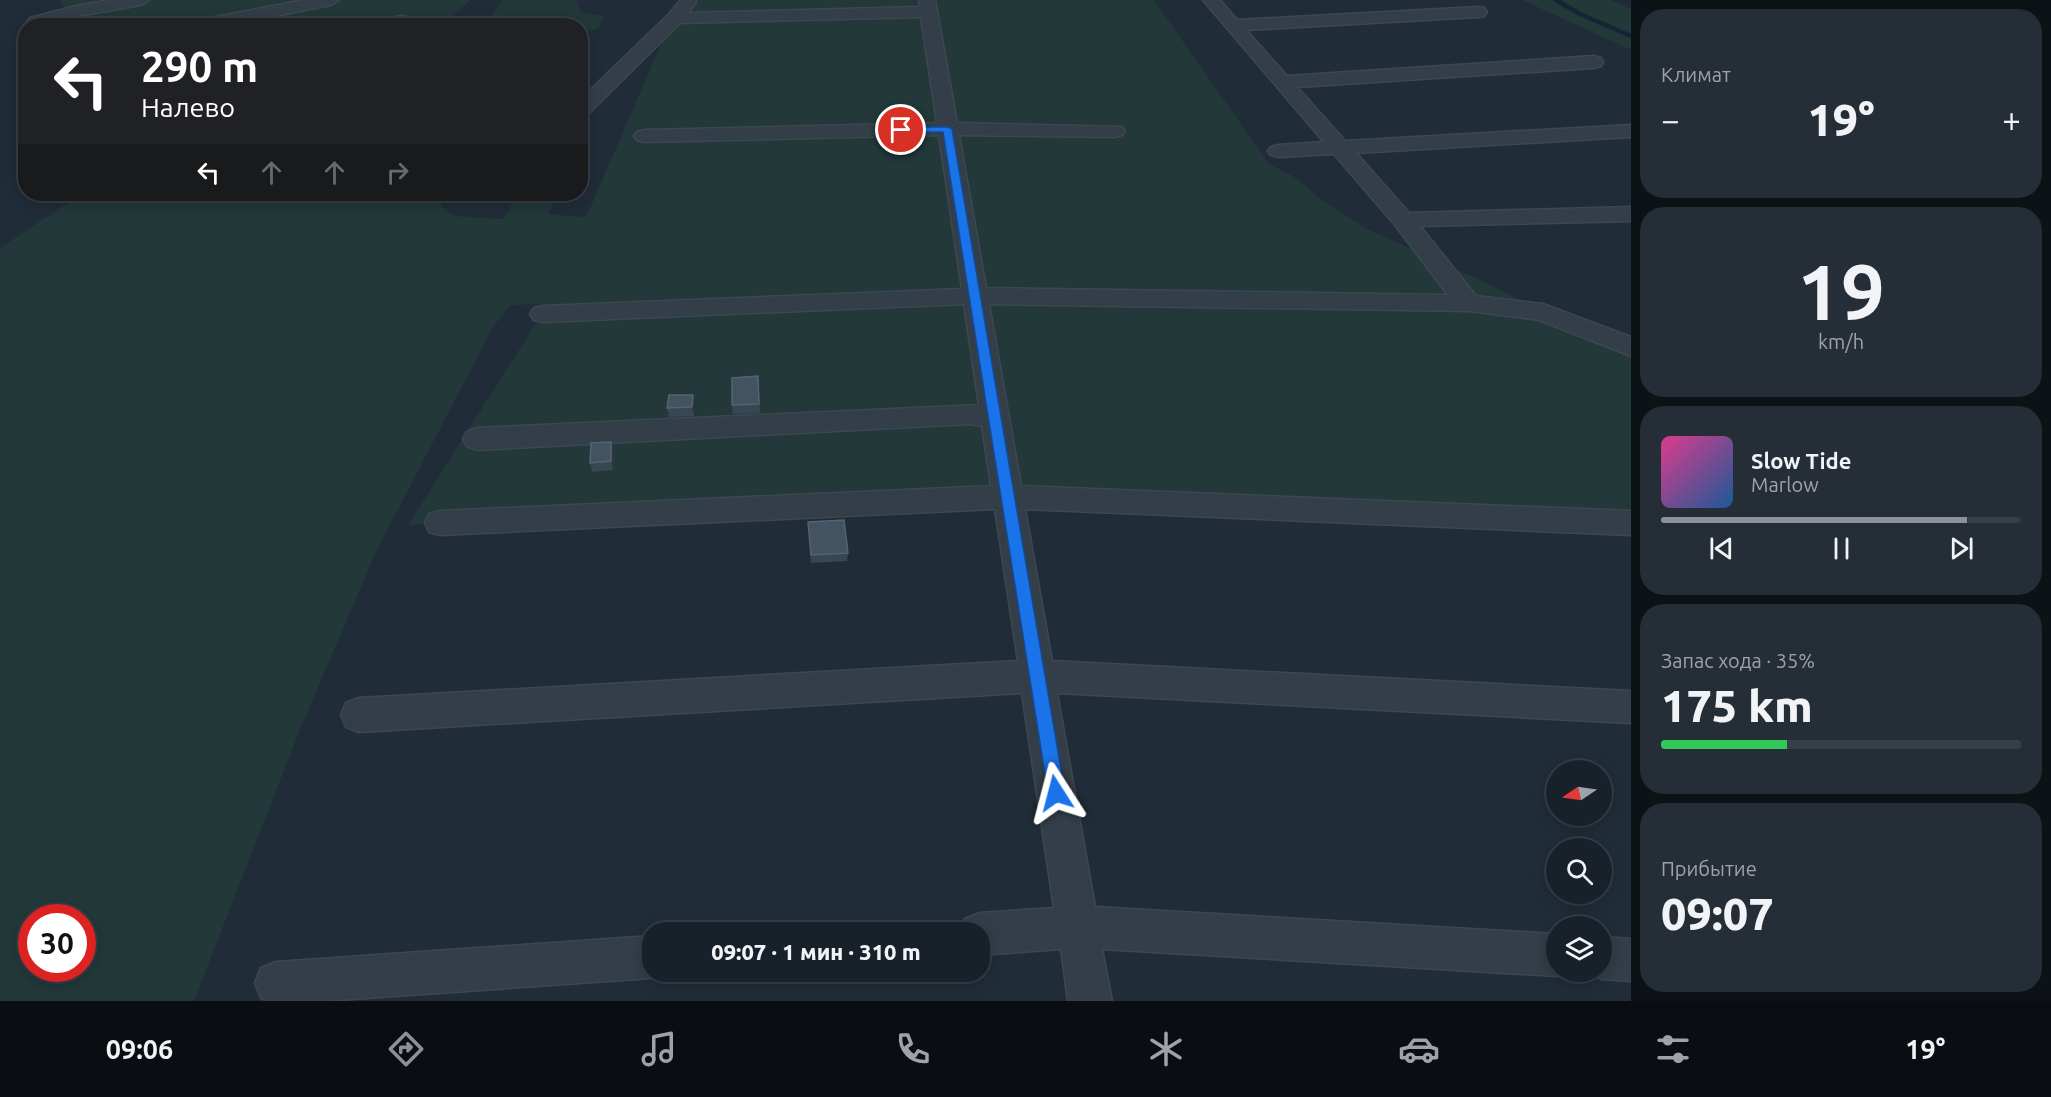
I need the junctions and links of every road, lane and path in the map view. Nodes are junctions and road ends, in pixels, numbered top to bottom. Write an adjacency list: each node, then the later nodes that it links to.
1 (141, 0): 5 (street)
2 (331, 0): 9 (street)
3 (690, 0): 10 (street)
4 (1211, 0): 11 (street)
5 (76, 6): 8 (street)
6 (928, 6): 10 (street); 15 (street)
7 (1478, 12): 11 (street)
8 (38, 18)
9 (236, 18)
10 (675, 18): 14 (street)
11 (1233, 26): 13 (street)
12 (1594, 62): 13 (street)
13 (1282, 82): 19 (street)
14 (588, 103)
15 (948, 129): 16 (street); 18 (street); 23 (street)
16 (1115, 131)
17 (1631, 131): 19 (street)
18 (644, 136)
19 (1339, 147): 20 (street); 22 (street)
20 (1278, 151)
21 (1631, 214): 22 (street)
22 (1403, 220): 24 (street)
23 (974, 296): 24 (street); 25 (street); 27 (street)
24 (1468, 303): 26 (street)
25 (543, 314)
26 (1631, 347)
27 (995, 417): 28 (street); 29 (street)
28 (477, 439)
29 (1008, 497): 30 (street); 31 (street); 32 (street)
30 (1631, 522)
31 (440, 523)
32 (1037, 676): 33 (street); 34 (street); 35 (street)
33 (1631, 707)
34 (359, 715)
35 (1078, 927): 36 (street); 37 (street); 42 (street)
36 (990, 933)
37 (1546, 955)
38 (642, 958): 41 (street)
39 (1612, 959): 40 (street)
40 (1631, 960)
41 (276, 983)
42 (1090, 1001)

